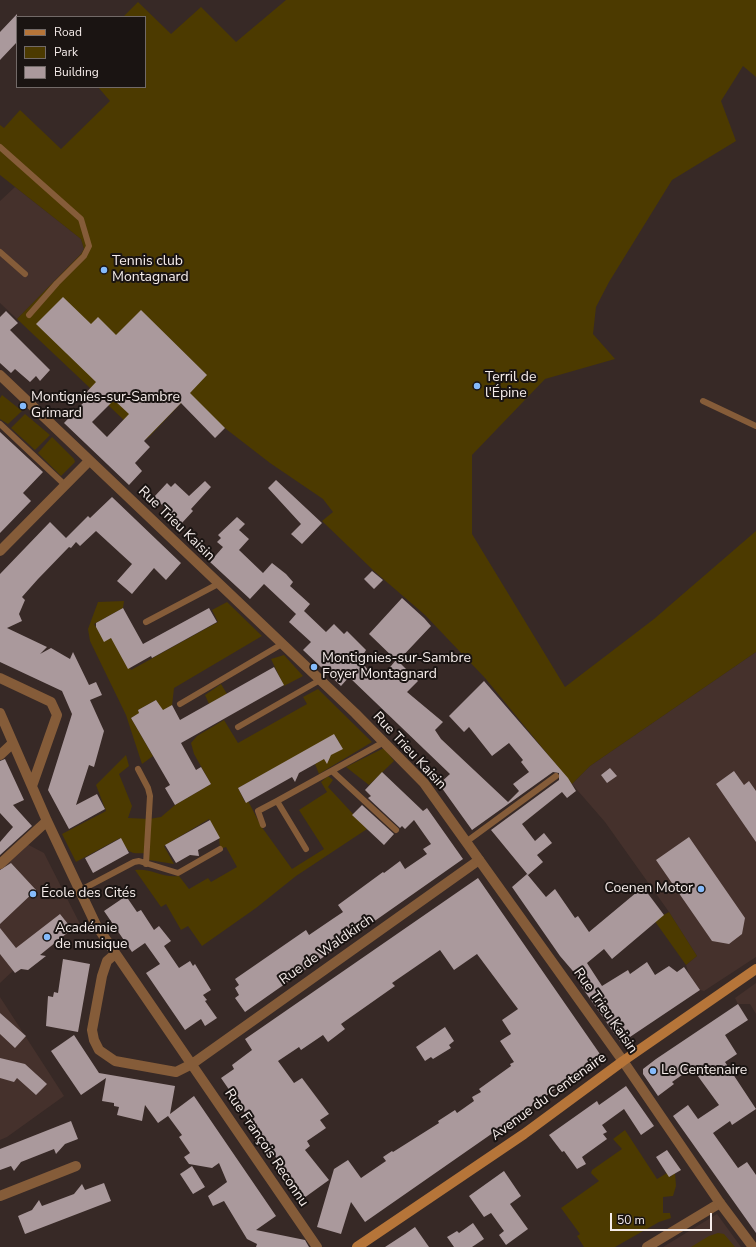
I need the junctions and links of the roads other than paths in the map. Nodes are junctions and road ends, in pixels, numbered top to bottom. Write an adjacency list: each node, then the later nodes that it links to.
1 (0, 147): 4 (lane)
2 (0, 252): 3 (lane)
3 (25, 274)
4 (29, 315)
5 (0, 375): 9 (street, Rue Trieu Kaisin)
6 (703, 401): 8 (lane)
7 (0, 424): 10 (lane)
8 (756, 426)
9 (89, 461): 10 (street); 12 (street, Rue Trieu Kaisin)
10 (65, 485): 11 (street)
11 (0, 551)
12 (218, 584): 13 (lane); 14 (street, Rue Trieu Kaisin)
13 (146, 622)
14 (282, 644): 16 (street, Rue Trieu Kaisin); 17 (lane)
15 (0, 678): 26 (street)
16 (320, 680): 19 (lane); 20 (street, Rue Trieu Kaisin)
17 (180, 704)
18 (0, 713): 21 (street, Rue François Reconnu)
19 (238, 727)
20 (384, 742): 24 (lane); 31 (street, Rue Trieu Kaisin)
21 (13, 743): 22 (street); 26 (street, Rue François Reconnu)
22 (0, 755)
23 (138, 768): 36 (lane)
24 (332, 772): 27 (lane); 30 (lane)
25 (556, 776): 31 (lane)
26 (32, 786): 28 (street, Rue François Reconnu)
27 (277, 801): 29 (lane); 33 (lane)
28 (46, 821): 35 (street); 37 (street, Rue François Reconnu)
29 (263, 825)
30 (396, 830)
31 (466, 842): 34 (street, Rue Trieu Kaisin)
32 (220, 849): 36 (lane)
33 (306, 849)
34 (479, 860): 40 (street, Rue Trieu Kaisin); 41 (street, Rue de Waldkirch)
35 (0, 864)
36 (146, 864): 37 (lane)
37 (79, 892): 38 (street, Rue François Reconnu)
38 (115, 954): 41 (street, Rue François Reconnu); 41 (street)
39 (756, 969): 40 (main road, Avenue du Centenaire)
40 (624, 1061): 44 (street, Rue Trieu Kaisin); 46 (main road, Avenue du Centenaire)
41 (192, 1064): 45 (street, Rue François Reconnu)
42 (76, 1166): 43 (street)
43 (0, 1196)
44 (720, 1203): 47 (street); 48 (street, Rue Trieu Kaisin)
45 (317, 1247)
46 (357, 1247)
47 (647, 1247)
48 (753, 1247)

